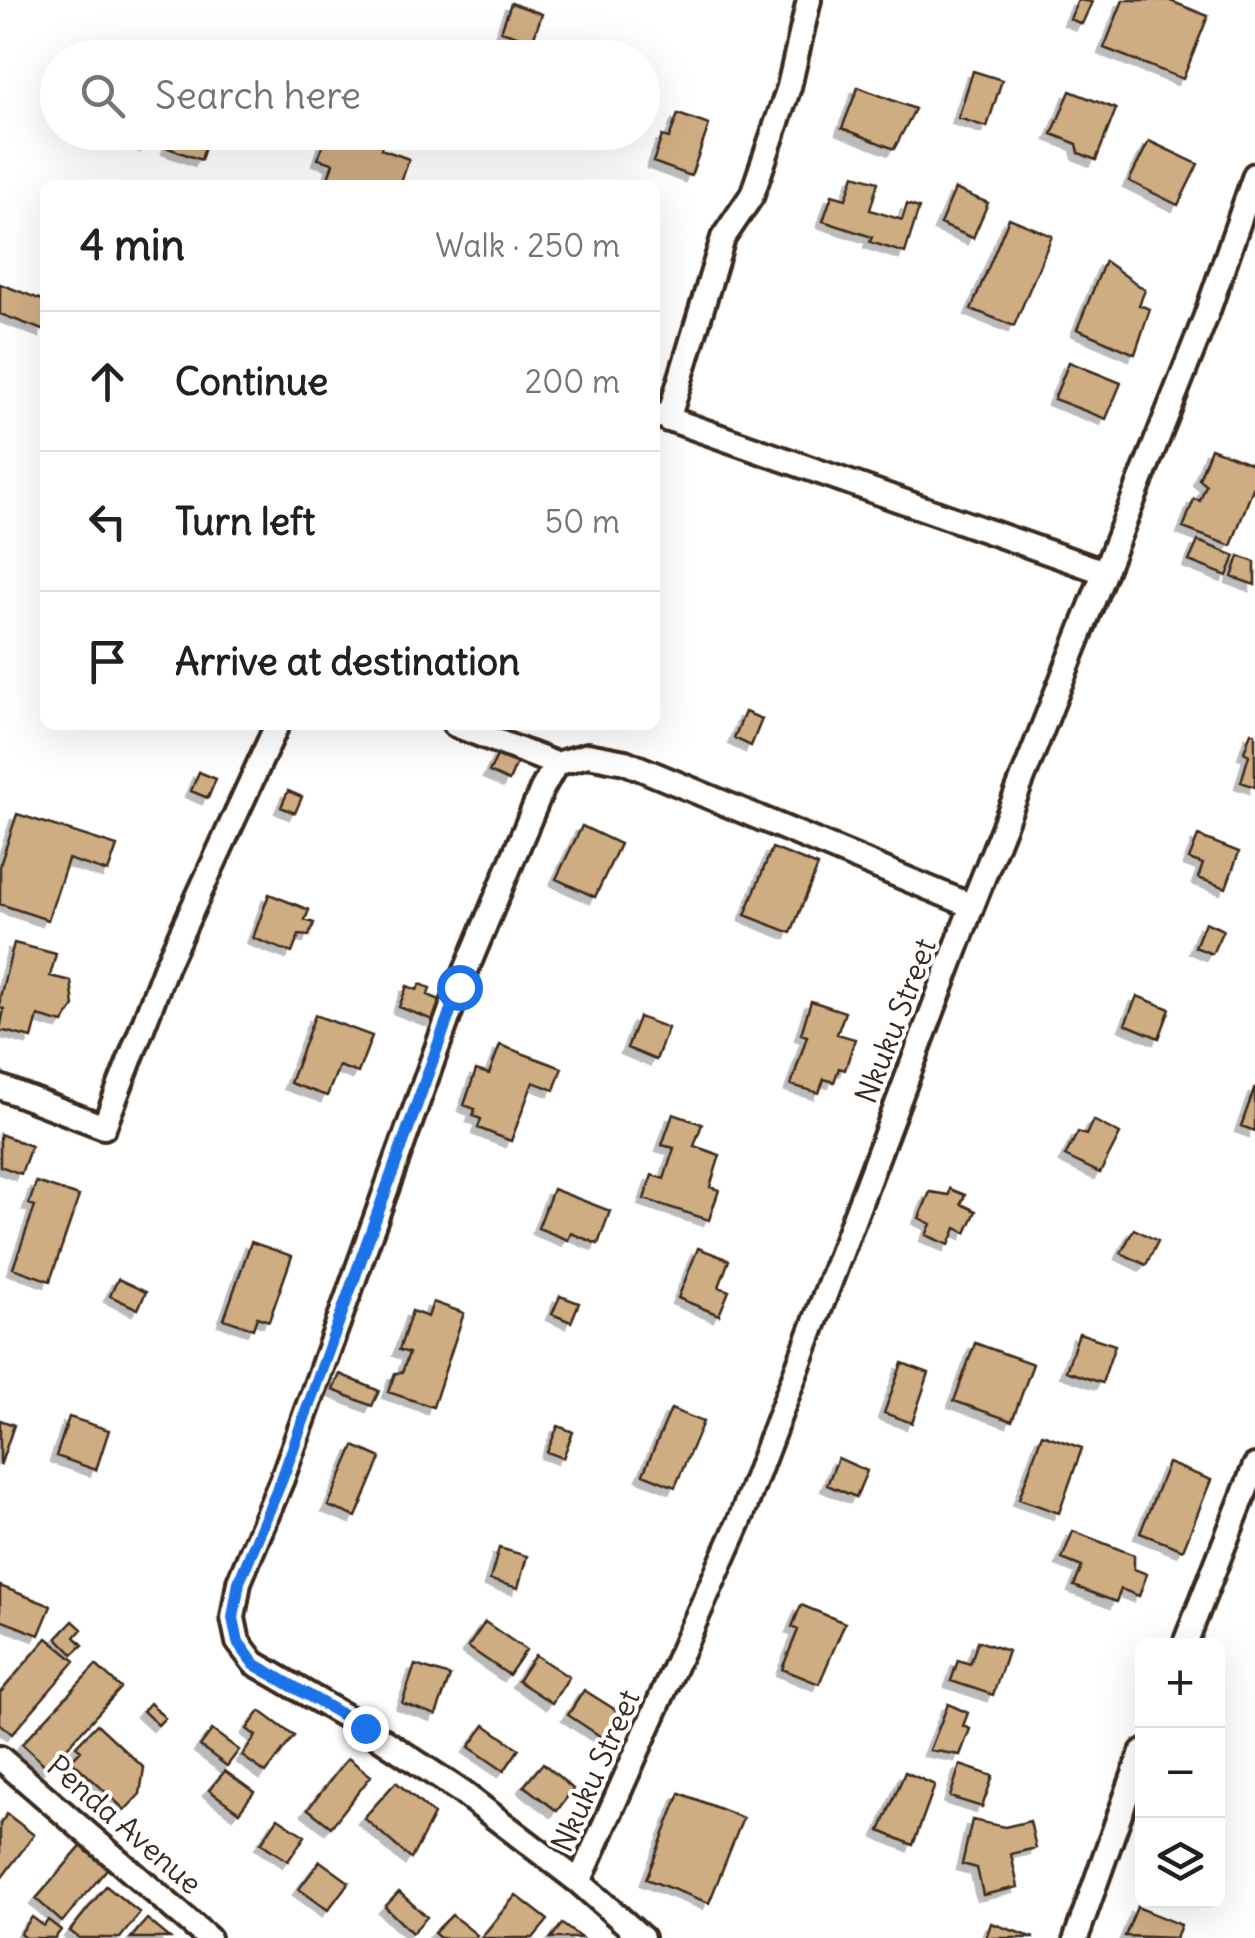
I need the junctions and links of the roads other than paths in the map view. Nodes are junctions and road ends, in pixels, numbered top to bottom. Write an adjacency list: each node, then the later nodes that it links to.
1 (809, 0): 3 (street)
2 (1255, 176): 4 (street, Nkuku Street)
3 (662, 417): 4 (street)
4 (1104, 572): 8 (street, Nkuku Street)
5 (275, 730): 9 (street)
6 (467, 730): 7 (street)
7 (556, 764): 8 (street); 14 (street)
8 (972, 906): 14 (street, Nkuku Street)
9 (0, 1087)
10 (1255, 1466): 11 (street)
11 (1187, 1638)
12 (0, 1758): 15 (street, Penda Avenue)
13 (1135, 1772): 17 (street)
14 (580, 1882): 16 (street)
15 (208, 1938)
16 (642, 1938)
17 (1076, 1938)

